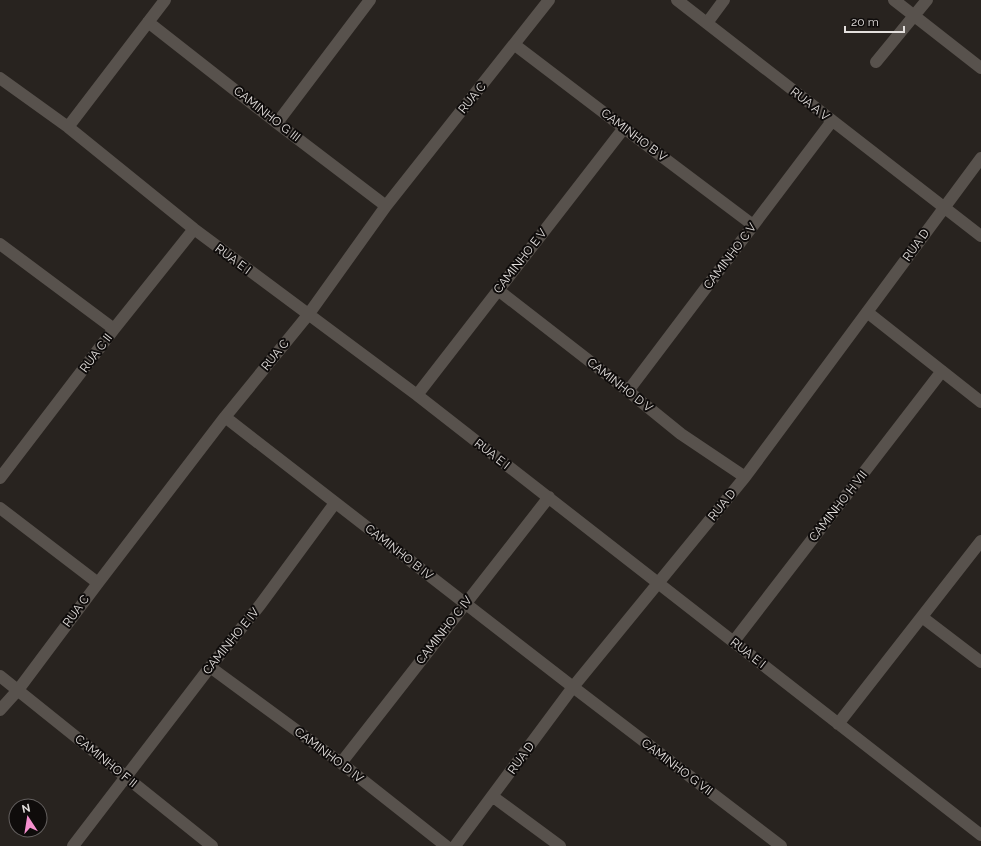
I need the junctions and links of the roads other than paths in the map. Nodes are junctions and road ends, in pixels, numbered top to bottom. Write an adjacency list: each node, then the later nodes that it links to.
1 (165, 0): 9 (street)
2 (370, 0): 16 (street)
3 (550, 0): 11 (street, RUA C)
4 (677, 0): 10 (street, RUA A V)
5 (724, 0): 10 (street)
6 (894, 0): 8 (street)
7 (927, 0): 8 (street)
8 (915, 16): 12 (street); 13 (street)
9 (148, 22): 16 (street, CAMINHO G III); 17 (street)
10 (707, 23): 15 (street, RUA A V)
11 (515, 45): 18 (street, CAMINHO B V); 20 (street, RUA C)
12 (876, 62)
13 (981, 68)
14 (0, 78): 17 (street, RUA E I)
15 (832, 121): 21 (street, RUA A V); 22 (street, CAMINHO C V)
16 (277, 123): 20 (street, CAMINHO G III)
17 (68, 127): 23 (street, RUA E I)
18 (624, 128): 22 (street, CAMINHO B V); 26 (street, CAMINHO E V)
19 (981, 158): 21 (street, RUA D)
20 (386, 206): 28 (street, RUA C)
21 (944, 207): 24 (street, RUA A V); 27 (street, RUA D)
22 (753, 225): 31 (street, CAMINHO C V)
23 (194, 229): 28 (street, RUA E I); 29 (street, RUA C II)
24 (981, 236)
25 (0, 244): 29 (street)
26 (498, 290): 31 (street, CAMINHO D V); 32 (street, CAMINHO E V)
27 (867, 312): 30 (street); 35 (street, RUA D)
28 (308, 315): 32 (street, RUA E I); 34 (street, RUA C)
29 (114, 329): 36 (street, RUA C II)
30 (942, 371): 33 (street); 45 (street, CAMINHO H VII)
31 (628, 391): 35 (street, CAMINHO D V)
32 (417, 395): 37 (street, RUA E I)
33 (981, 402)
34 (225, 417): 38 (street, CAMINHO B IV); 41 (street, RUA C)
35 (745, 477): 42 (street, RUA D)
36 (0, 478)
37 (549, 497): 42 (street, RUA E I); 43 (street, CAMINHO C IV)
38 (335, 503): 43 (street, CAMINHO B IV); 47 (street, CAMINHO E IV)
39 (0, 508): 41 (street)
40 (981, 541): 44 (street)
41 (98, 583): 50 (street, RUA C)
42 (658, 583): 45 (street, RUA E I); 49 (street, RUA D)
43 (465, 603): 49 (street, CAMINHO B IV); 53 (street, CAMINHO C IV)
44 (922, 617): 46 (street); 52 (street)
45 (734, 641): 52 (street, RUA E I)
46 (981, 662)
47 (210, 667): 53 (street, CAMINHO D IV); 54 (street, CAMINHO E IV)
48 (0, 676): 50 (street, CAMINHO F II)
49 (573, 687): 55 (street, RUA D); 62 (street, CAMINHO G VII)
50 (18, 690): 51 (street, RUA C); 54 (street, CAMINHO F II)
51 (0, 710)
52 (838, 724): 56 (street, RUA E I)
53 (341, 763): 59 (street, CAMINHO D IV)
54 (126, 778): 57 (street, CAMINHO E IV); 58 (street, CAMINHO F II)
55 (492, 796): 60 (street, RUA D); 61 (street)
56 (981, 835)
57 (73, 846)
58 (212, 846)
59 (446, 846)
60 (455, 846)
61 (560, 846)
62 (781, 846)

